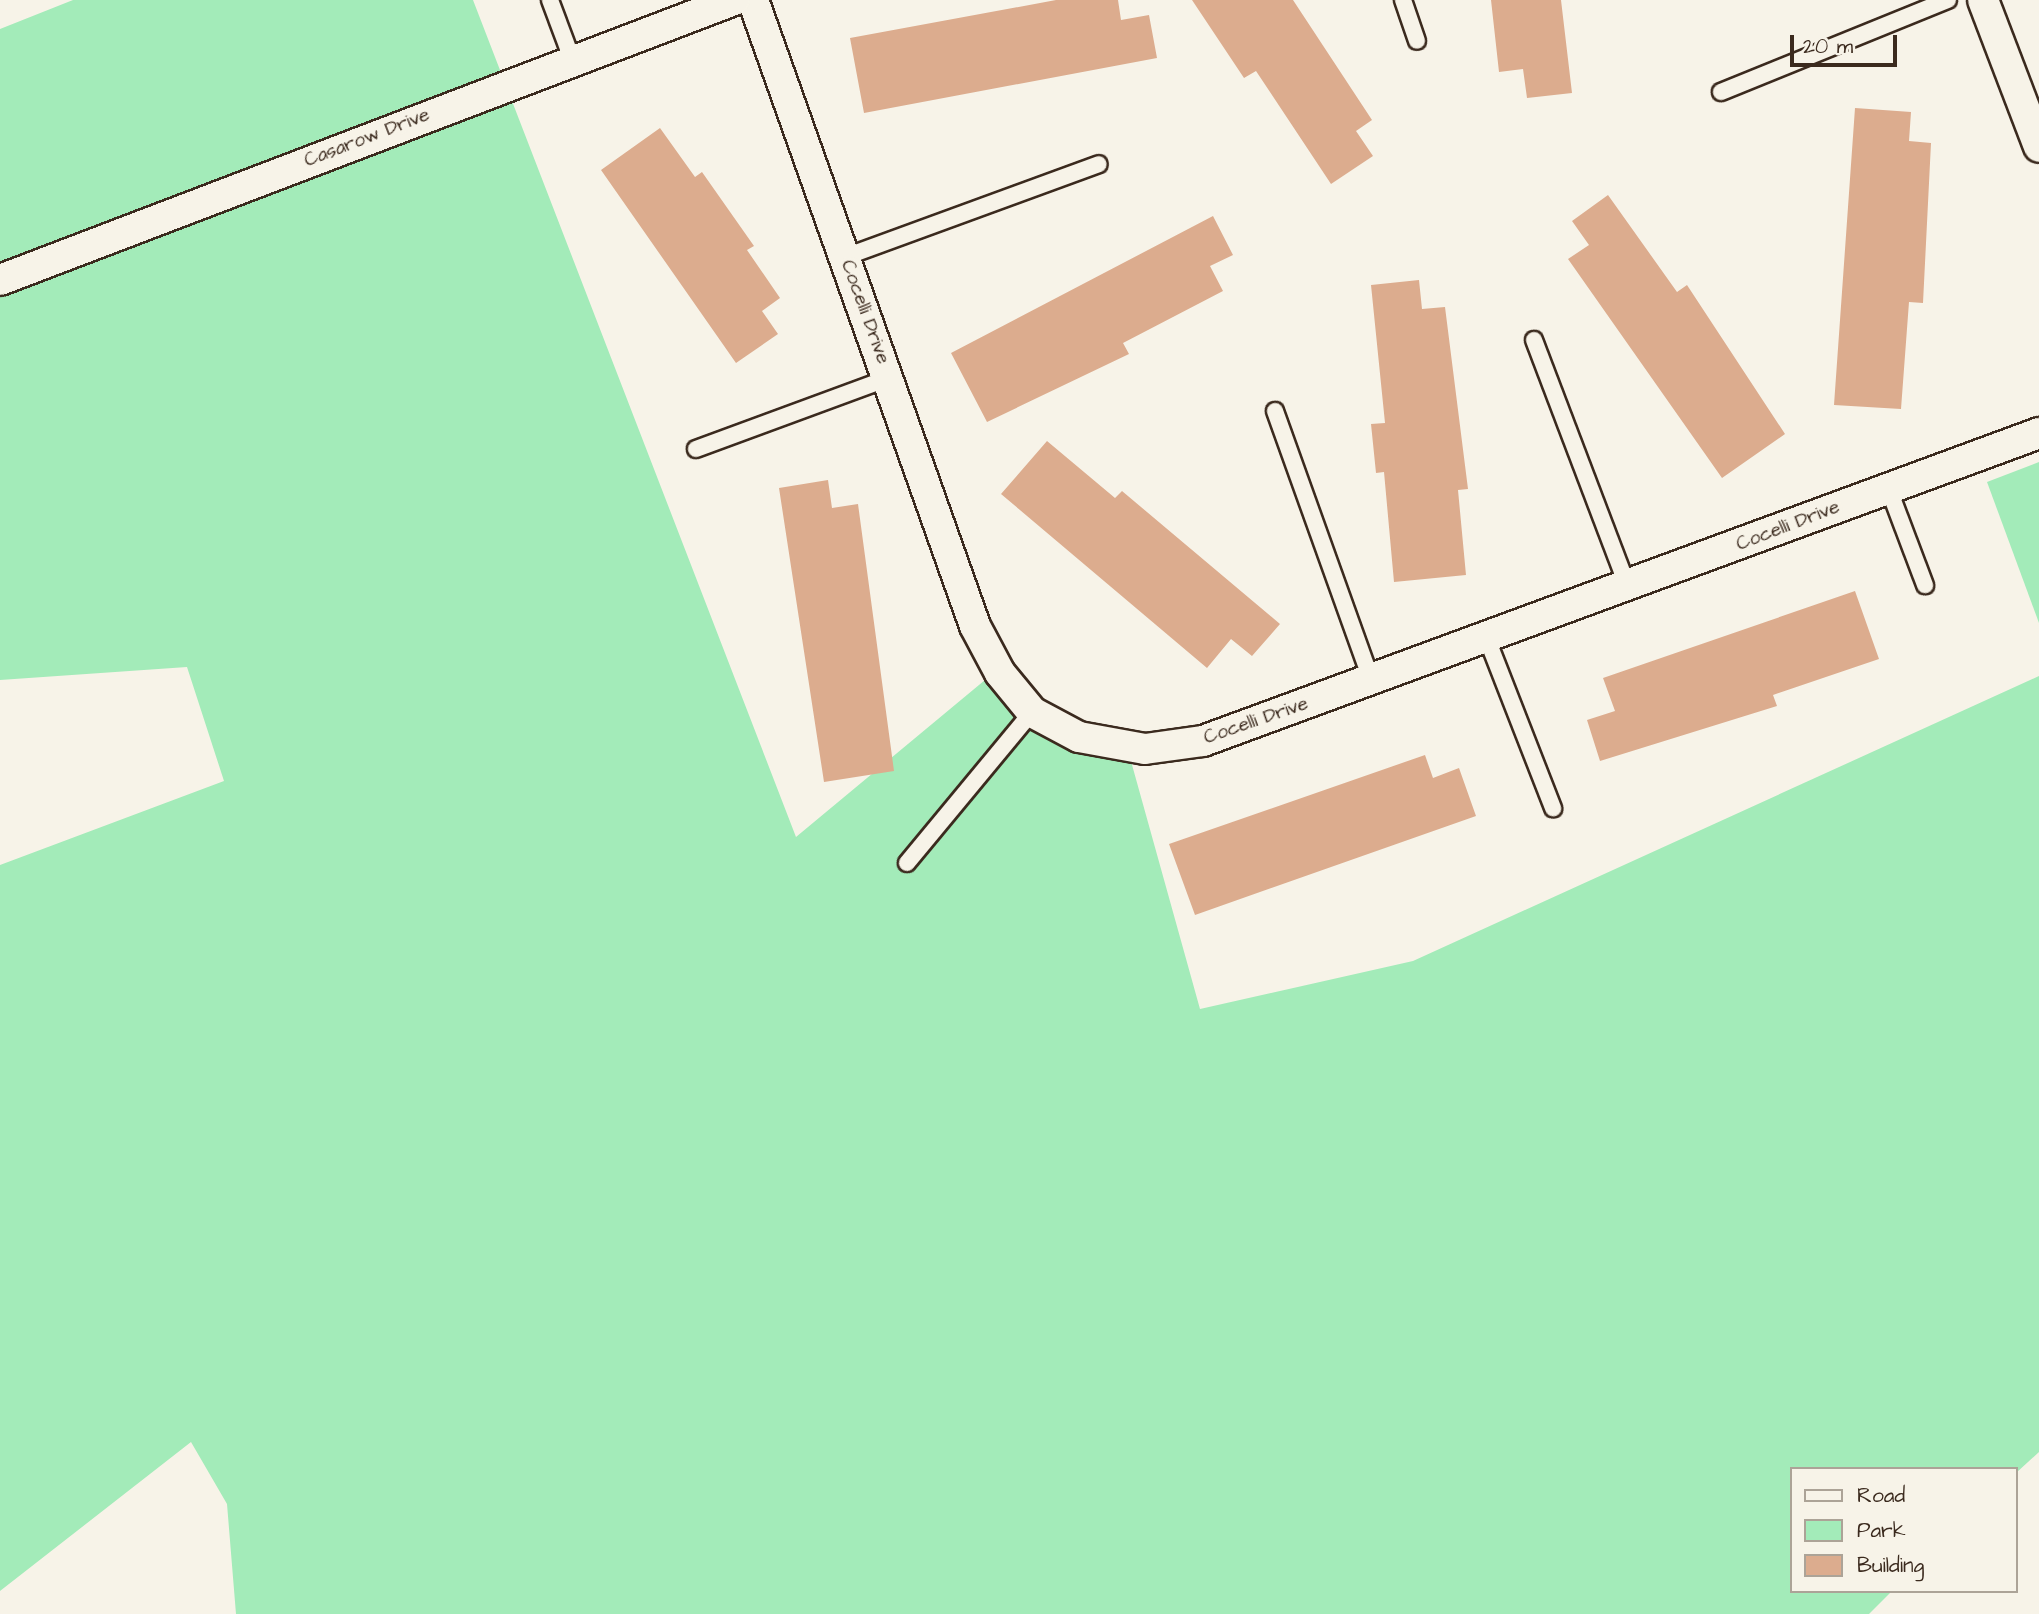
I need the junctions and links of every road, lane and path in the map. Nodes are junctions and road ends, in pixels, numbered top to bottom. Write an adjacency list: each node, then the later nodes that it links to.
1 (550, 0): 8 (lane)
2 (734, 0): 8 (street, Casarow Drive)
3 (753, 0): 12 (street, Cocelli Drive)
4 (1403, 0): 7 (lane)
5 (1948, 0): 9 (lane)
6 (1983, 0): 10 (street)
7 (1418, 41)
8 (572, 59): 13 (street, Casarow Drive)
9 (1721, 92)
10 (2039, 146)
11 (1099, 164): 12 (lane)
12 (845, 257): 15 (street, Cocelli Drive)
13 (0, 280)
14 (1534, 340): 21 (lane)
15 (889, 378): 18 (lane); 24 (street, Cocelli Drive)
16 (1275, 411): 23 (lane)
17 (2039, 433): 19 (street, Cocelli Drive)
18 (696, 449)
19 (1888, 487): 20 (lane); 21 (street, Cocelli Drive)
20 (1925, 585)
21 (1628, 588): 22 (street, Cocelli Drive)
22 (1486, 636): 23 (street, Cocelli Drive); 25 (lane)
23 (1371, 679): 24 (street, Cocelli Drive)
24 (1032, 712): 26 (lane)
25 (1553, 808)
26 (907, 863)

